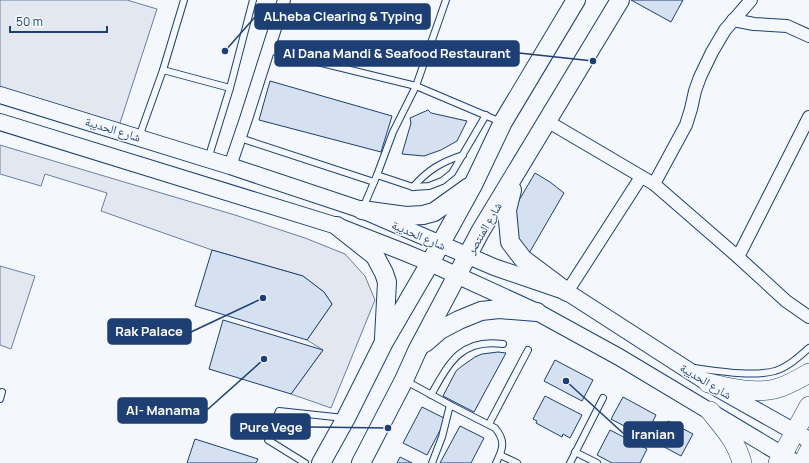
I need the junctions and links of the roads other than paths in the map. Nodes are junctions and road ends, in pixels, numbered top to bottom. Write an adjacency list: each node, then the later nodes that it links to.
1 (184, 0): 11 (lane)
2 (253, 0): 13 (lane)
3 (284, 0): 10 (street)
4 (446, 0): 12 (lane)
5 (576, 0): 19 (main road)
6 (620, 0): 17 (main road, شارع المنتصر)
7 (751, 0): 8 (street)
8 (733, 20): 9 (street); 30 (street)
9 (809, 36)
10 (268, 50): 12 (lane); 21 (street)
11 (163, 70): 13 (lane); 20 (lane)
12 (416, 86): 15 (lane); 27 (lane)
13 (230, 88): 24 (lane)
14 (0, 95): 20 (main road, شارع الحديبة)
15 (486, 115): 19 (lane); 23 (lane)
16 (809, 117): 22 (street)
17 (547, 121): 26 (main road, شارع المنتصر); 28 (street)
18 (0, 122): 34 (main road, شارع الحديبة)
19 (502, 122): 31 (main road)
20 (139, 137): 24 (main road, شارع الحديبة)
21 (240, 138): 25 (street); 29 (lane)
22 (804, 140): 37 (street)
23 (463, 155): 32 (lane); 32 (lane)
24 (208, 159): 25 (main road, شارع الحديبة)
25 (230, 166): 33 (main road, شارع الحديبة)
26 (517, 172): 36 (main road, شارع المنتصر); 40 (main road)
27 (377, 176): 29 (lane); 32 (lane)
28 (641, 177): 30 (street); 40 (street)
29 (374, 182): 33 (lane)
30 (654, 184): 37 (street)
31 (473, 185): 33 (main road); 35 (main road)
32 (413, 187)
33 (362, 210): 35 (main road, شارع الحديبة)
34 (337, 226): 38 (main road, شارع الحديبة); 43 (main road)
35 (440, 244): 36 (main road, شارع الحديبة); 38 (main road)
36 (468, 256): 39 (main road, شارع المنتصر); 40 (main road, شارع الحديبة)
37 (738, 257): 42 (street)
38 (430, 263): 39 (main road, شارع الحديبة); 43 (main road)
39 (457, 275): 41 (main road, شارع الحديبة); 47 (main road, شارع المنتصر)
40 (567, 292): 48 (main road, شارع الحديبة)
41 (537, 312): 47 (main road); 58 (main road, شارع الحديبة)
42 (809, 317)
43 (384, 342): 59 (main road)
44 (503, 344): 53 (lane)
45 (809, 348): 48 (lane)
46 (528, 350): 60 (lane)
47 (417, 351): 50 (main road, شارع المنتصر)
48 (684, 367): 51 (main road, شارع الحديبة)
49 (809, 373): 51 (highway)
50 (404, 380): 53 (lane); 68 (main road, شارع المنتصر)
51 (708, 383): 61 (main road, شارع الحديبة)
52 (2, 392): 55 (lane)
53 (430, 395): 56 (lane)
54 (603, 398): 62 (lane)
55 (0, 400)
56 (450, 405): 60 (lane); 69 (lane)
57 (809, 406): 61 (highway)
58 (710, 411): 65 (main road, شارع الحديبة); 74 (highway)
59 (346, 418): 66 (lane); 67 (main road)
60 (489, 424): 64 (lane)
61 (802, 436): 65 (highway)
62 (575, 452): 72 (lane); 73 (lane)
63 (809, 452): 75 (highway)
64 (500, 455): 70 (lane); 71 (lane)
65 (785, 460)
66 (305, 463)
67 (321, 463)
68 (361, 463)
69 (432, 463)
70 (496, 463)
71 (517, 463)
72 (570, 463)
73 (597, 463)
74 (742, 463)
75 (803, 463)

